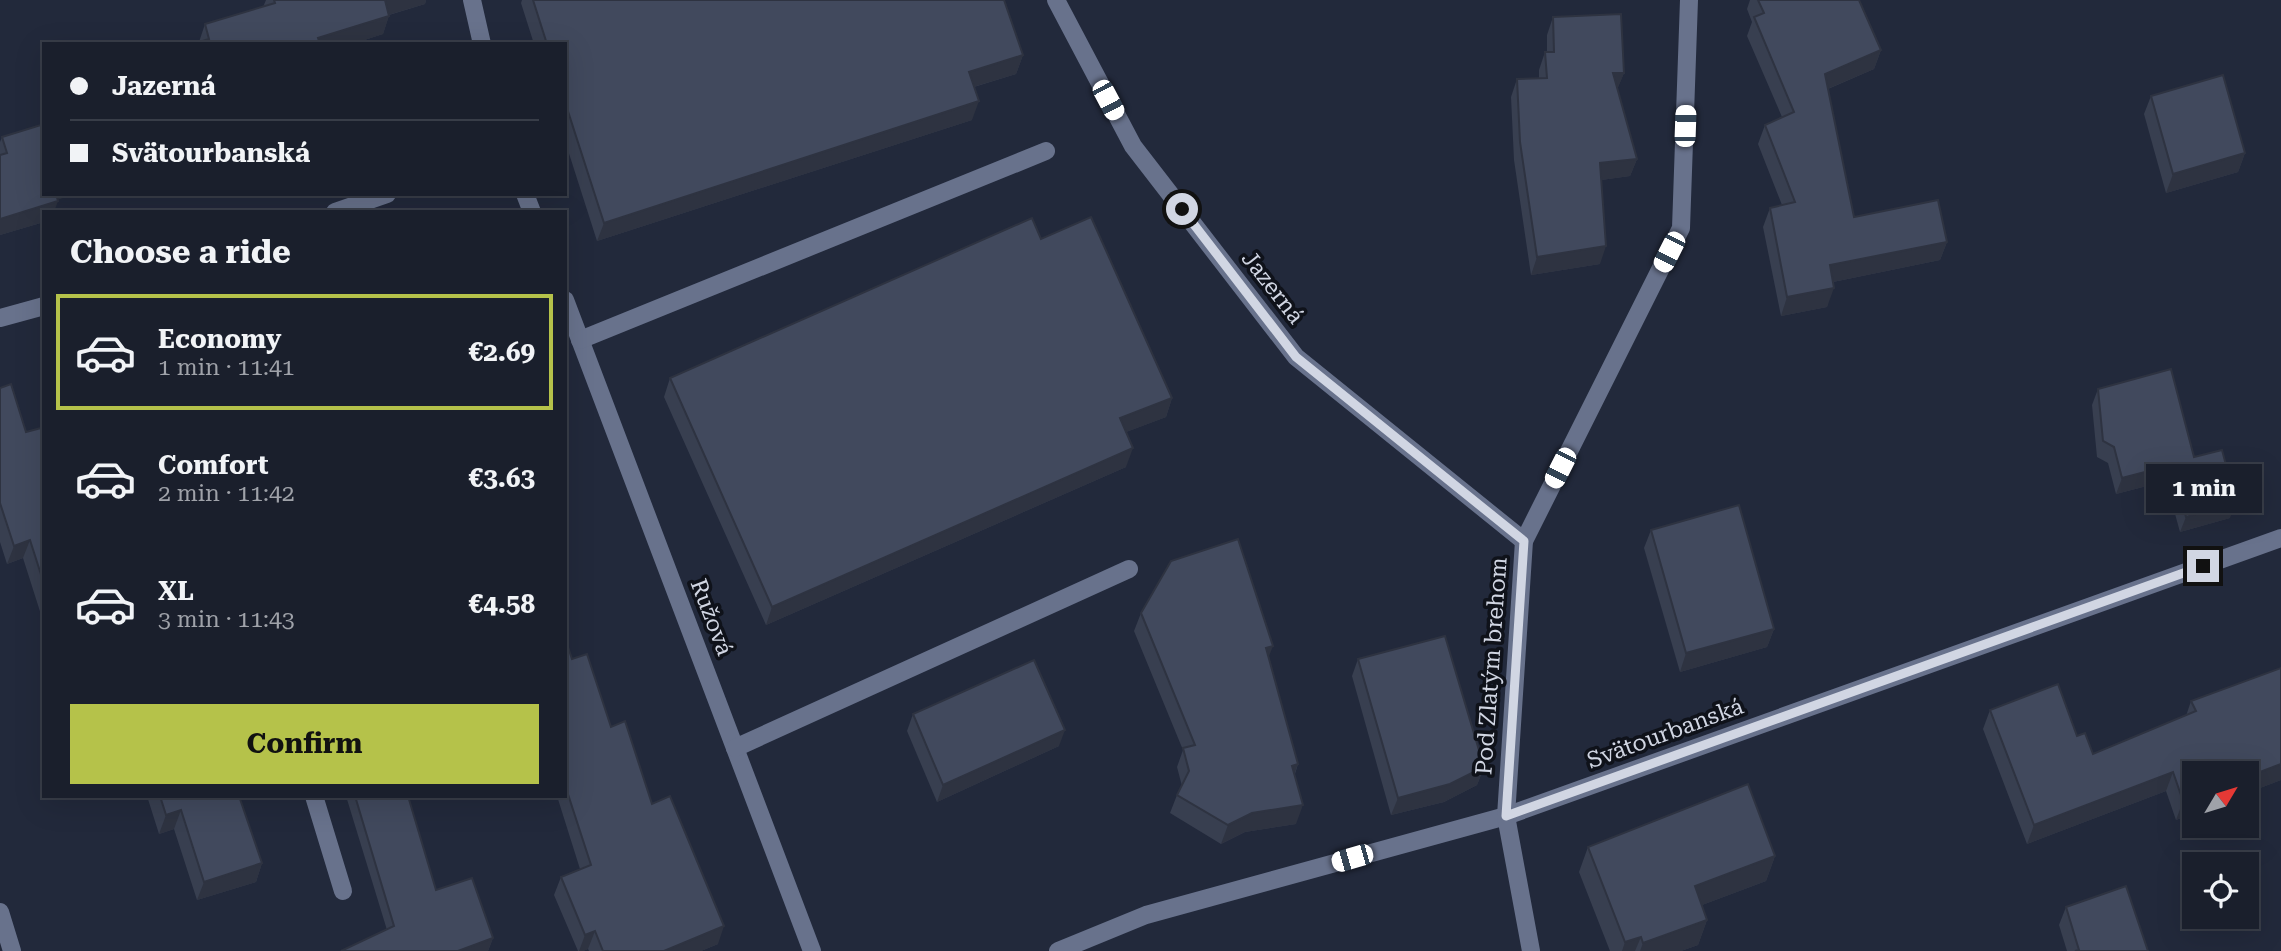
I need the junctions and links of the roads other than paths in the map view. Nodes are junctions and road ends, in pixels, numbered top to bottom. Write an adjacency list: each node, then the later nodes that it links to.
1 (472, 0): 4 (street)
2 (1056, 0): 13 (street, Jazerná)
3 (1689, 0): 13 (street, Pod Zlatým brehom)
4 (482, 42)
5 (1045, 151): 11 (street)
6 (381, 196): 7 (street)
7 (341, 210)
8 (567, 305): 11 (street, Ružová)
9 (42, 307): 10 (street)
10 (0, 318)
11 (580, 340): 15 (street, Ružová)
12 (2281, 538): 17 (street, Svätourbanská)
13 (1524, 541): 17 (street, Pod Zlatým brehom)
14 (1129, 569): 15 (street)
15 (735, 748): 21 (street, Ružová)
16 (315, 798): 18 (street)
17 (1506, 816): 22 (street, Svätourbanská); 23 (street, Pod Zlatým brehom)
18 (343, 891)
19 (0, 912): 20 (street)
20 (12, 951)
21 (812, 951)
22 (1058, 951)
23 (1531, 951)

